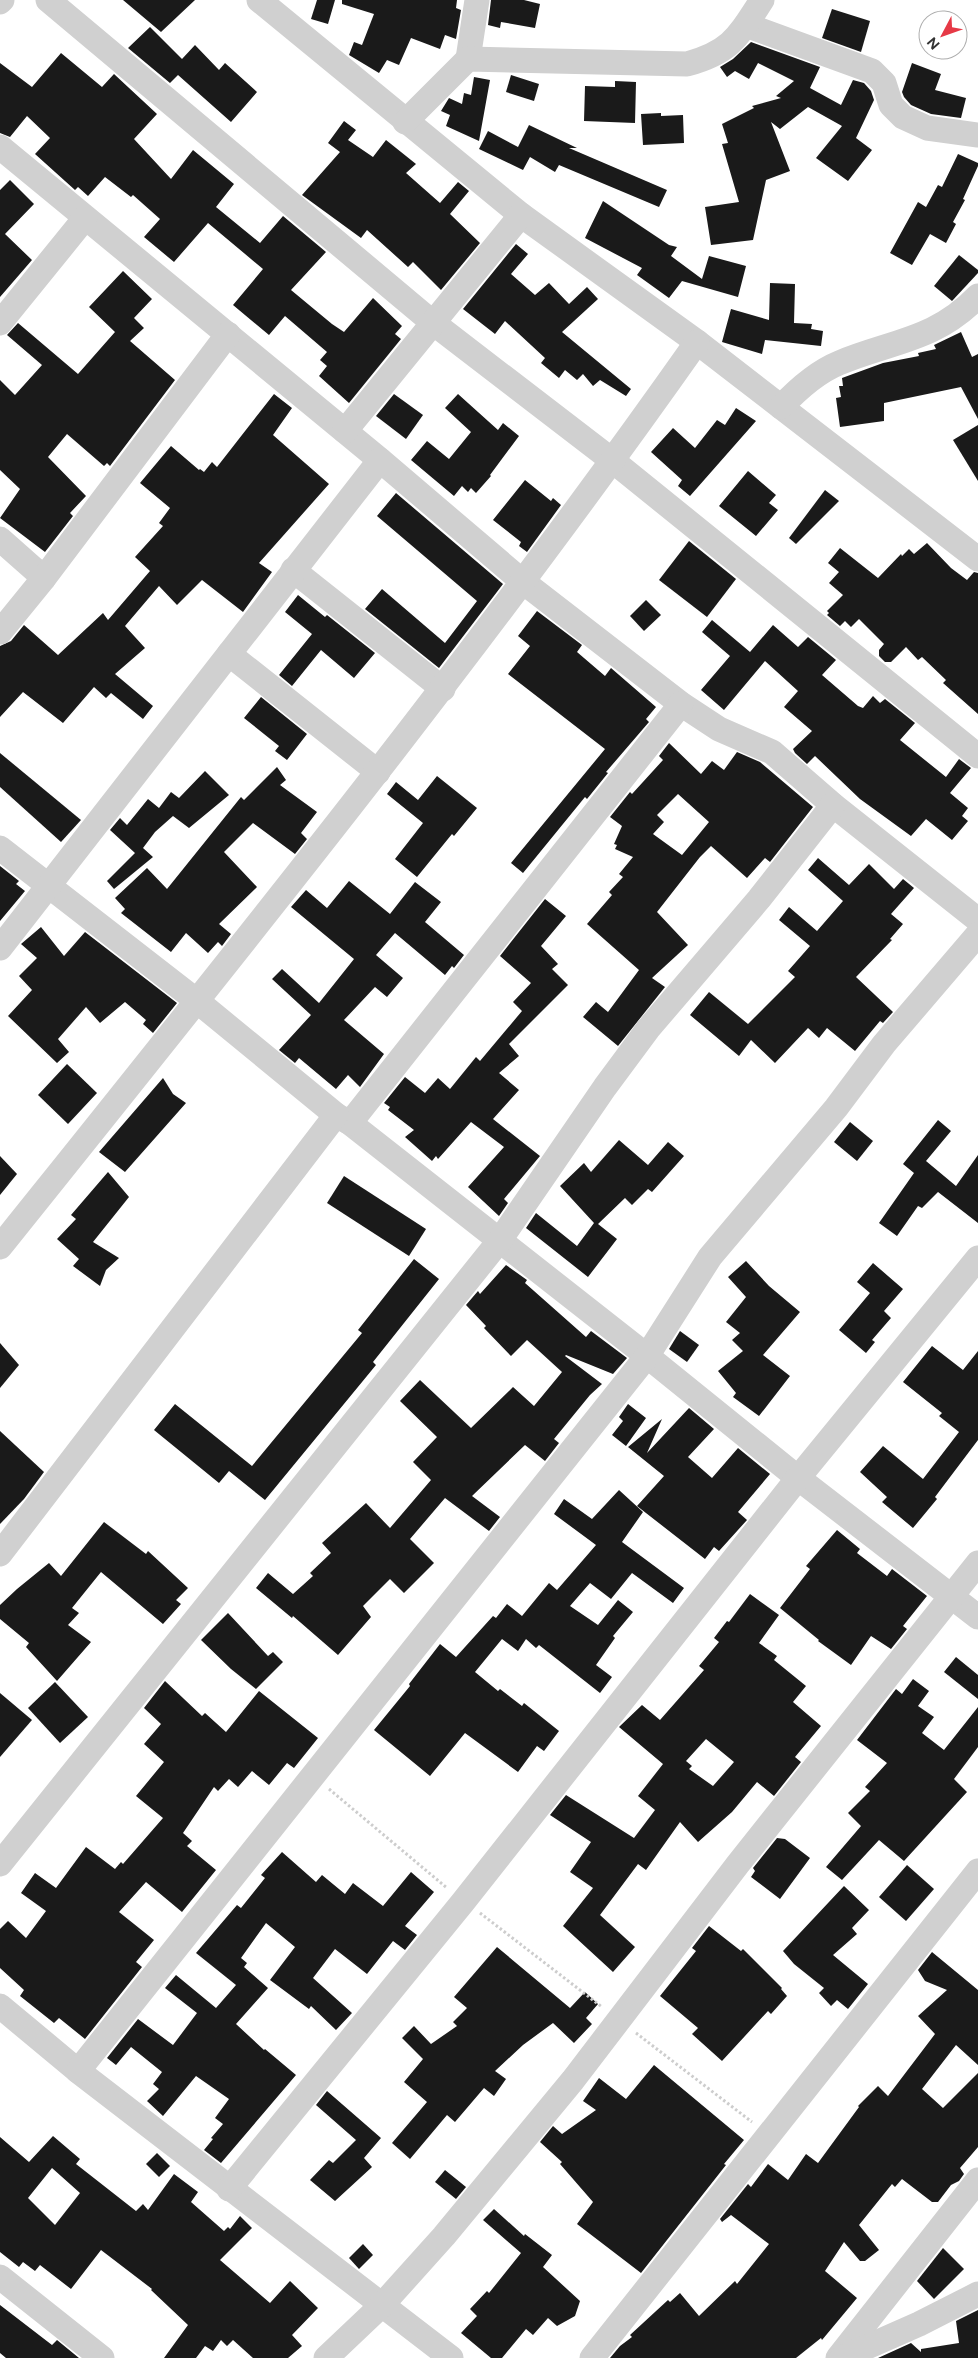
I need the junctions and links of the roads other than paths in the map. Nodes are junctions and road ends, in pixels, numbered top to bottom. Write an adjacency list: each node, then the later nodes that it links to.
1 (48, 0): 14 (street)
2 (259, 0): 7 (street)
3 (477, 0): 6 (street)
4 (762, 0): 5 (street)
5 (746, 25): 6 (street); 8 (street)
6 (468, 58): 7 (street)
7 (405, 122): 10 (street)
8 (978, 135)
9 (0, 147): 11 (street)
10 (521, 214): 14 (street); 16 (street)
11 (85, 218): 13 (street); 15 (street)
12 (978, 296): 17 (street)
13 (0, 322)
14 (432, 322): 18 (street); 20 (street)
15 (228, 334): 18 (street); 24 (street)
16 (698, 342): 17 (street); 20 (street)
17 (781, 407): 22 (street)
18 (345, 431): 19 (street)
19 (380, 460): 23 (street); 25 (street)
20 (613, 461): 25 (street); 30 (street)
21 (0, 538): 24 (street)
22 (978, 560)
23 (293, 570): 27 (street); 28 (street)
24 (44, 578): 26 (street)
25 (522, 581): 28 (street); 29 (street)
26 (0, 632)
27 (229, 654): 31 (street); 34 (street)
28 (443, 689): 31 (street)
29 (681, 704): 32 (street); 39 (street)
30 (978, 756)
31 (378, 772): 38 (street)
32 (833, 805): 35 (street); 40 (street)
33 (0, 848): 34 (street)
34 (49, 887): 37 (street); 38 (street)
35 (978, 920)
36 (978, 934): 43 (street)
37 (0, 948)
38 (197, 1002): 39 (street); 41 (street)
39 (343, 1119): 40 (street); 45 (street)
40 (500, 1240): 43 (street); 49 (street)
41 (0, 1247)
42 (978, 1258): 44 (street)
43 (647, 1356): 44 (street); 52 (street)
44 (798, 1478): 47 (street); 54 (street)
45 (0, 1554)
46 (978, 1563): 47 (street)
47 (952, 1596): 48 (street); 57 (street)
48 (978, 1618)
49 (0, 1864)
50 (978, 1871): 61 (street)
51 (0, 2006): 52 (street)
52 (78, 2071): 54 (street)
53 (978, 2180): 62 (street)
54 (229, 2189): 57 (street)
55 (0, 2277): 58 (street)
56 (978, 2294): 63 (street)
57 (382, 2305): 59 (street); 60 (street)
58 (102, 2358)
59 (326, 2358)
60 (451, 2358)
61 (592, 2358)
62 (838, 2358)
63 (842, 2358)

